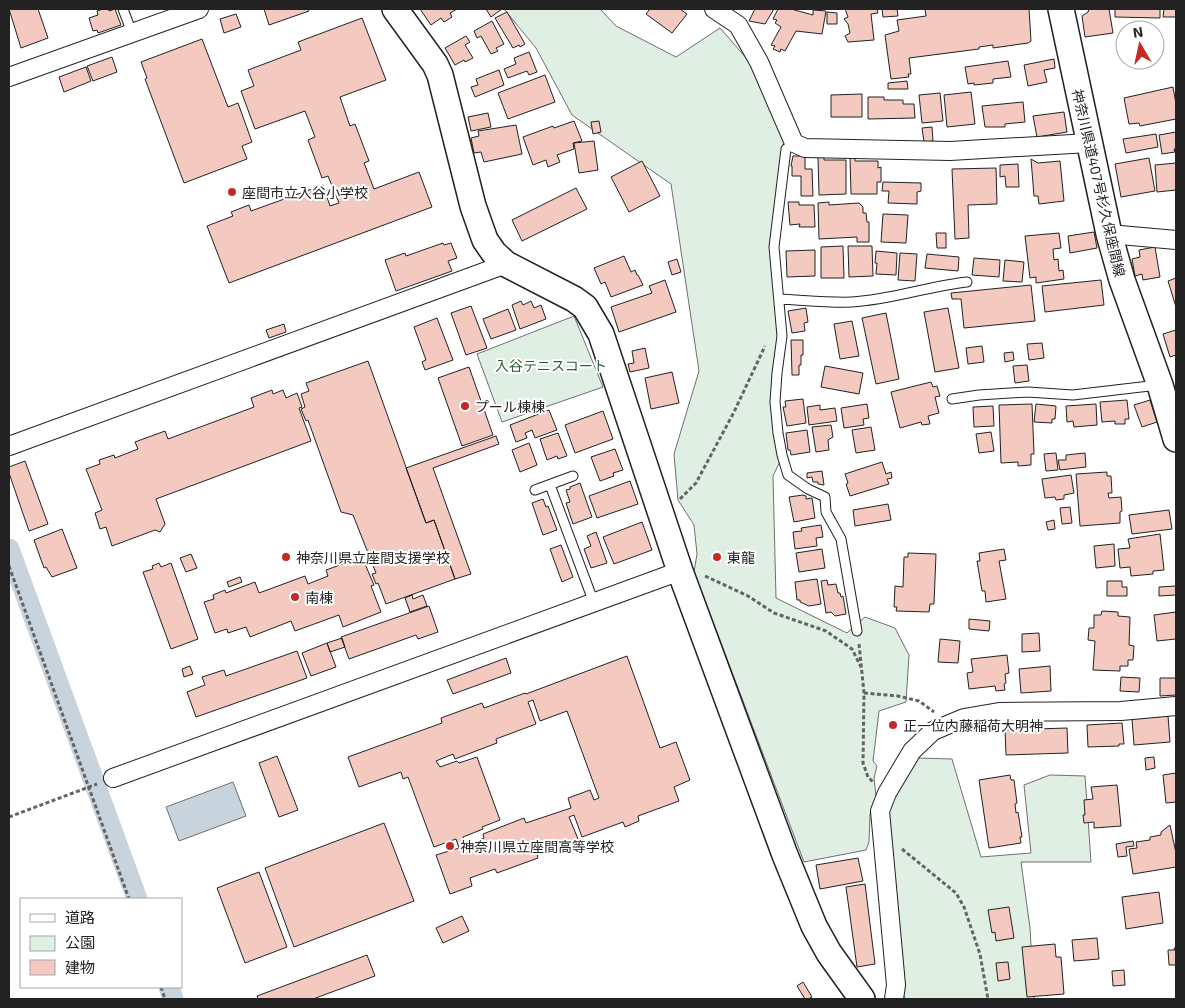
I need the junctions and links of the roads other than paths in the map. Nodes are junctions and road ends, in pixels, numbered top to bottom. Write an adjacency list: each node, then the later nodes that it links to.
1 (123, 9): 7 (lane)
2 (199, 9): 7 (street)
3 (395, 9): 13 (street)
4 (714, 9): 6 (street)
5 (1061, 9): 10 (street, 神奈川県道407号杉久保座間線)
6 (741, 17): 9 (street)
7 (132, 33): 8 (street)
8 (9, 77)
9 (794, 142): 10 (street); 15 (lane)
10 (1089, 143): 11 (street, 神奈川県道407号杉久保座間線)
11 (1109, 234): 12 (street); 16 (street, 神奈川県道407号杉久保座間線)
12 (1176, 240)
13 (506, 264): 19 (street); 23 (street)
14 (967, 282): 15 (lane)
15 (778, 299): 25 (lane)
16 (1160, 385): 17 (lane); 18 (street, 神奈川県道407号杉久保座間線)
17 (952, 399)
18 (1176, 439)
19 (9, 446)
20 (573, 476): 21 (lane)
21 (550, 485): 22 (lane); 24 (lane)
22 (535, 490)
23 (680, 571): 24 (street); 28 (street)
24 (594, 603): 27 (street)
25 (857, 631)
26 (1176, 706): 29 (street)
27 (113, 778)
28 (862, 999)
29 (894, 999)

